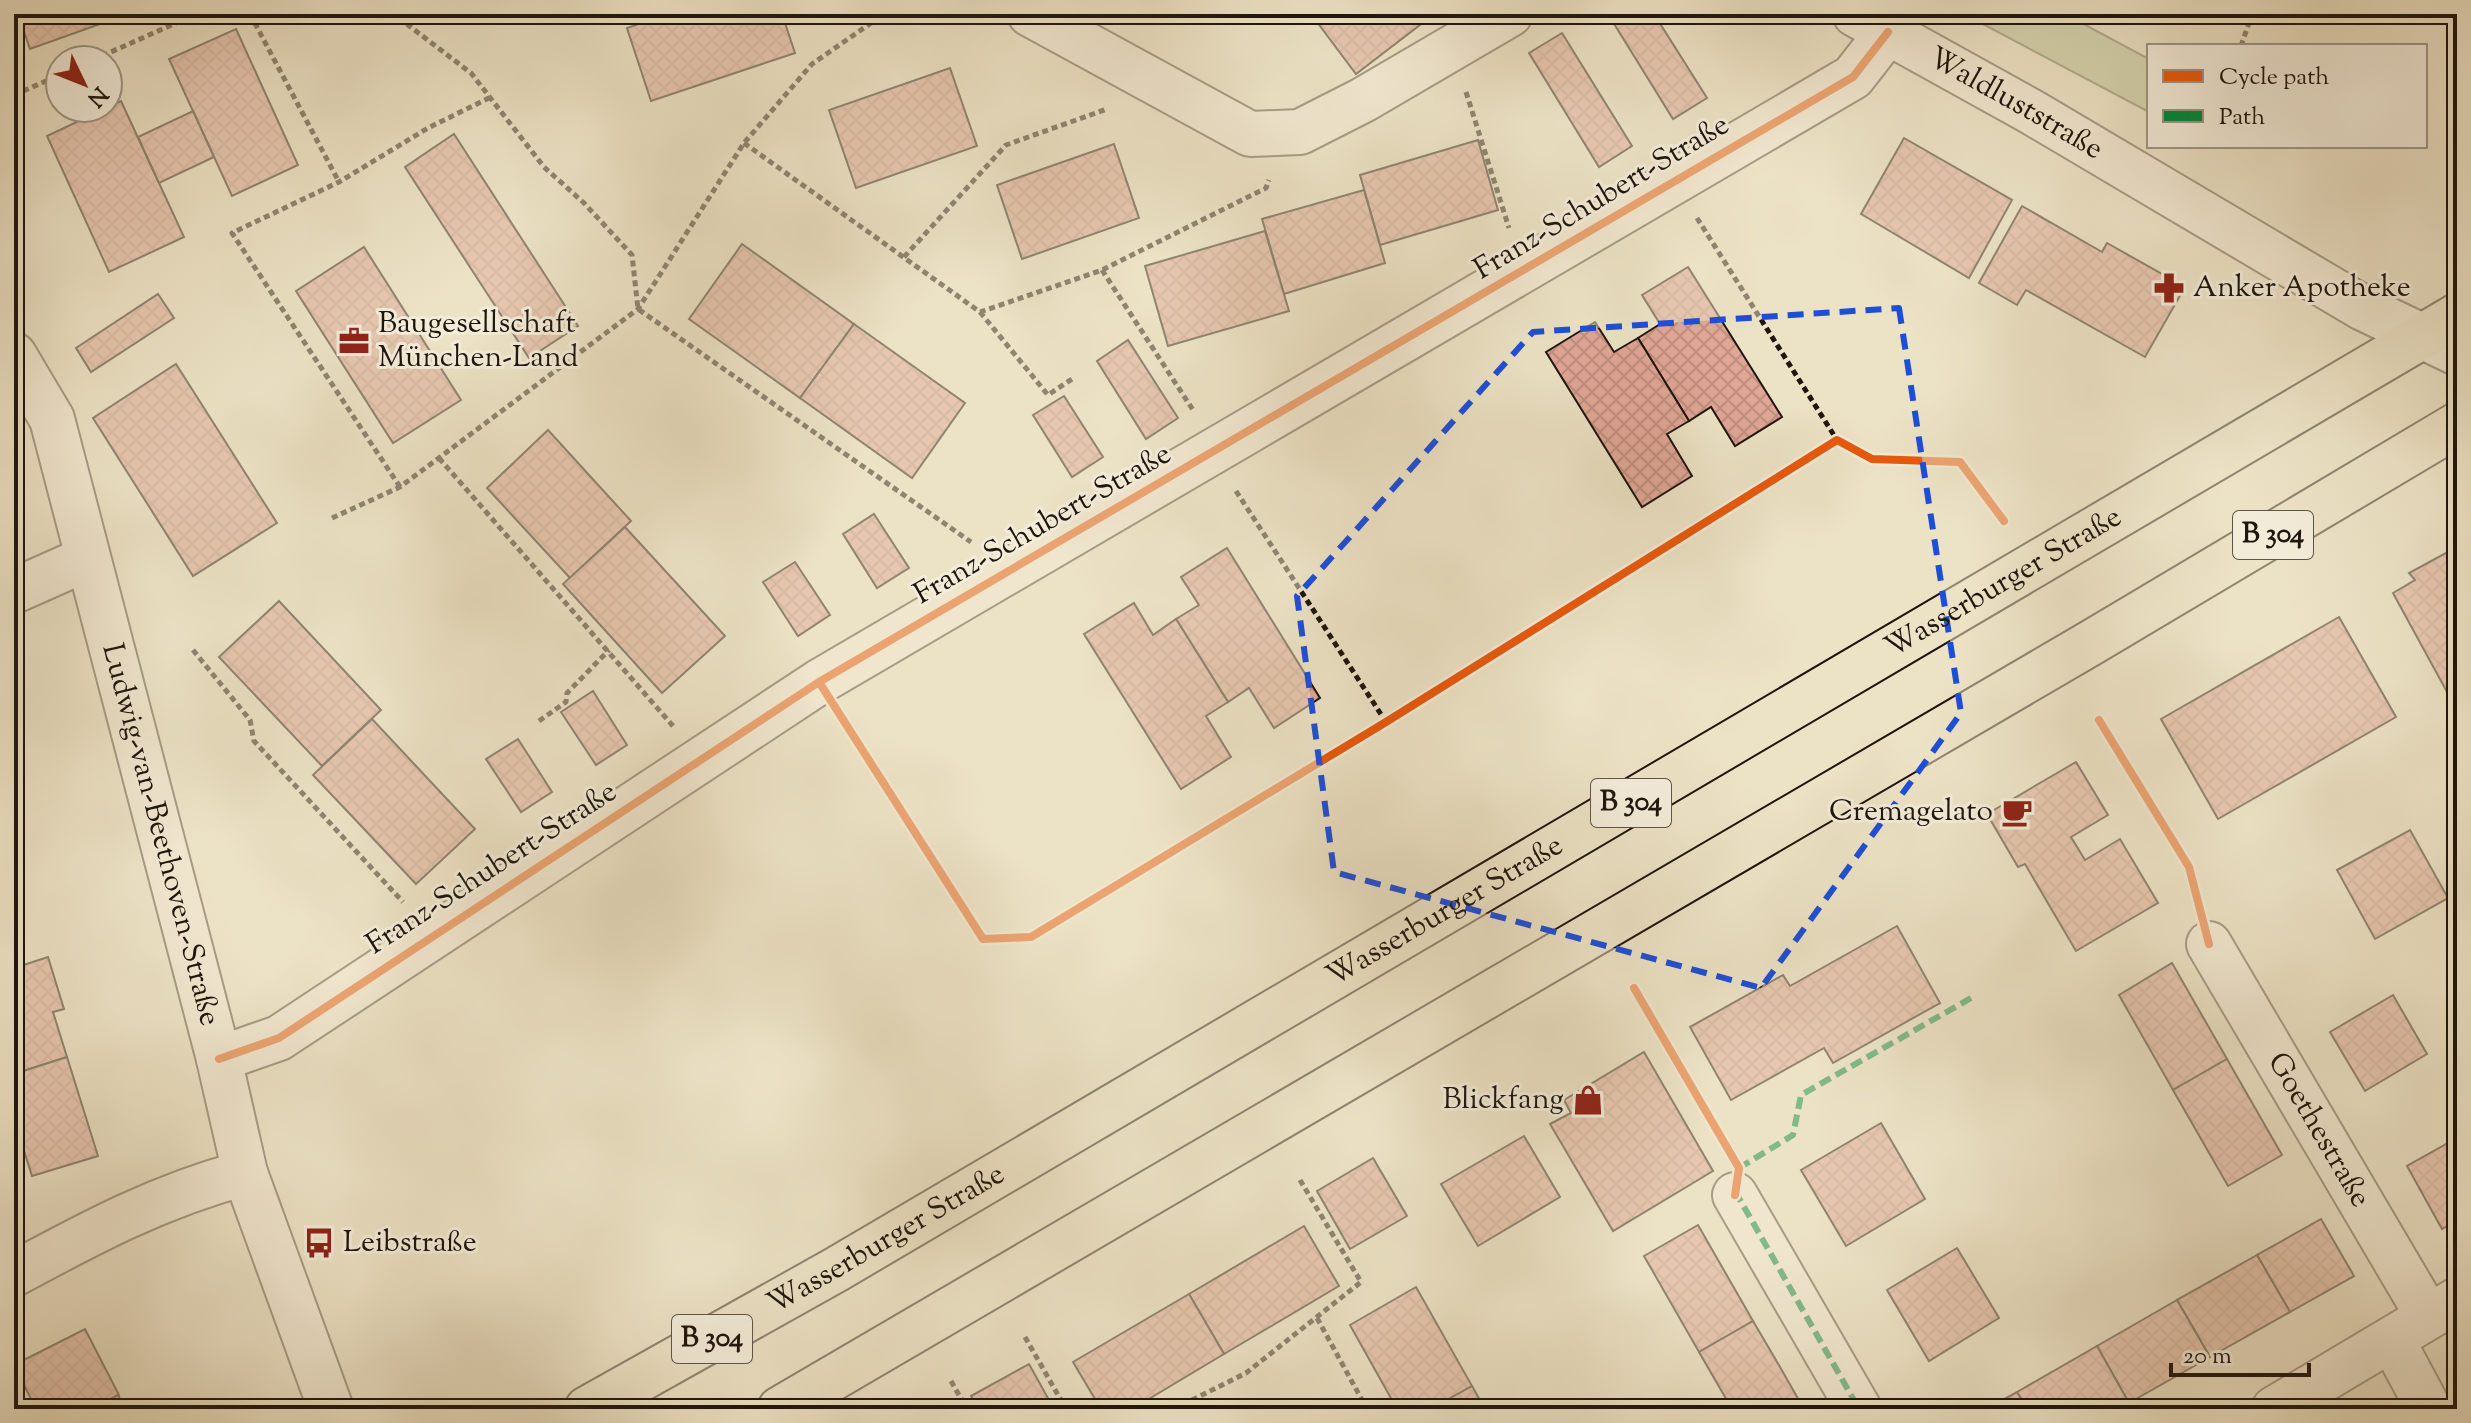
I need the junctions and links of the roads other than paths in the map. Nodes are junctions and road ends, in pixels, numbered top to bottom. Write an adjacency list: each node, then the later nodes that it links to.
1 (1030, 14): 2 (street)
2 (1510, 14)
3 (1871, 23): 4 (street, Waldluststraße); 10 (street, Franz-Schubert-Straße)
4 (2446, 335): 17 (main road, Wasserburger Straße / B 304)
5 (14, 355): 7 (street, Ludwig-van-Beethoven-Straße)
6 (2457, 425): 18 (main road, B 304)
7 (86, 559): 8 (street); 10 (street, Ludwig-van-Beethoven-Straße)
8 (14, 591)
9 (2209, 944): 14 (street, Goethestraße)
10 (219, 1059): 11 (street, Ludwig-van-Beethoven-Straße)
11 (245, 1173): 13 (street); 16 (street, Ludwig-van-Beethoven-Straße)
12 (1735, 1195): 19 (street)
13 (14, 1274)
14 (2442, 1308): 15 (street)
15 (2392, 1340): 20 (street); 21 (street)
16 (331, 1409)
17 (587, 1409)
18 (780, 1409)
19 (1859, 1409)
20 (2274, 1409)
21 (2429, 1409)

